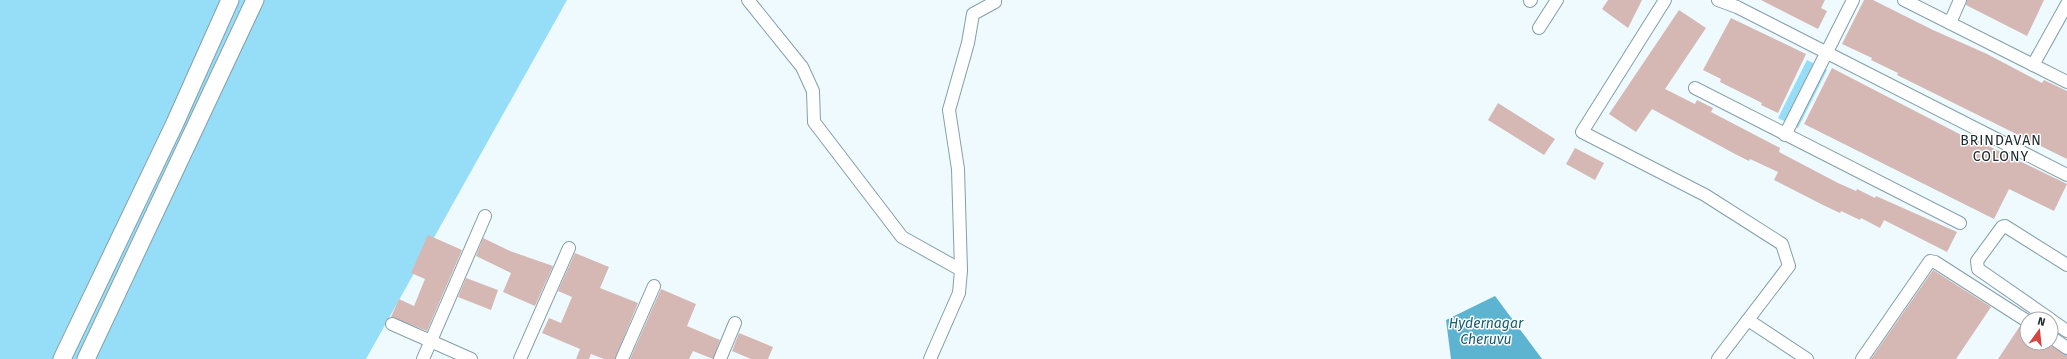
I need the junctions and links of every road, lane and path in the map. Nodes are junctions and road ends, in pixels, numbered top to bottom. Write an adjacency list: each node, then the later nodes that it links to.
1 (230, 0): 33 (main road)
2 (255, 0): 34 (main road)
3 (748, 0): 25 (street)
4 (995, 0): 25 (street)
5 (1557, 0): 14 (street)
6 (1665, 0): 29 (street)
7 (1718, 0): 11 (street)
8 (1853, 0): 15 (street)
9 (1904, 0): 13 (street)
10 (1960, 0): 13 (street)
11 (1731, 2): 15 (street)
12 (2067, 4): 16 (street)
13 (1950, 23): 16 (street)
14 (1539, 28)
15 (1828, 53): 19 (street); 20 (street)
16 (2033, 65): 17 (street)
17 (2067, 82)
18 (1695, 88): 19 (street)
19 (1785, 135): 22 (street)
20 (2067, 175)
21 (485, 216): 32 (street)
22 (1960, 223)
23 (569, 248): 37 (street)
24 (2067, 265): 27 (street)
25 (961, 270): 40 (street)
26 (654, 286): 38 (street)
27 (2037, 311)
28 (2019, 316): 43 (street)
29 (1748, 320): 41 (street); 42 (street)
30 (735, 323): 39 (street)
31 (392, 324): 32 (street)
32 (431, 341): 35 (street); 36 (street)
33 (62, 359)
34 (86, 359)
35 (423, 359)
36 (471, 359)
37 (520, 359)
38 (622, 359)
39 (720, 359)
40 (930, 359)
41 (1718, 359)
42 (1808, 359)
43 (1862, 359)

